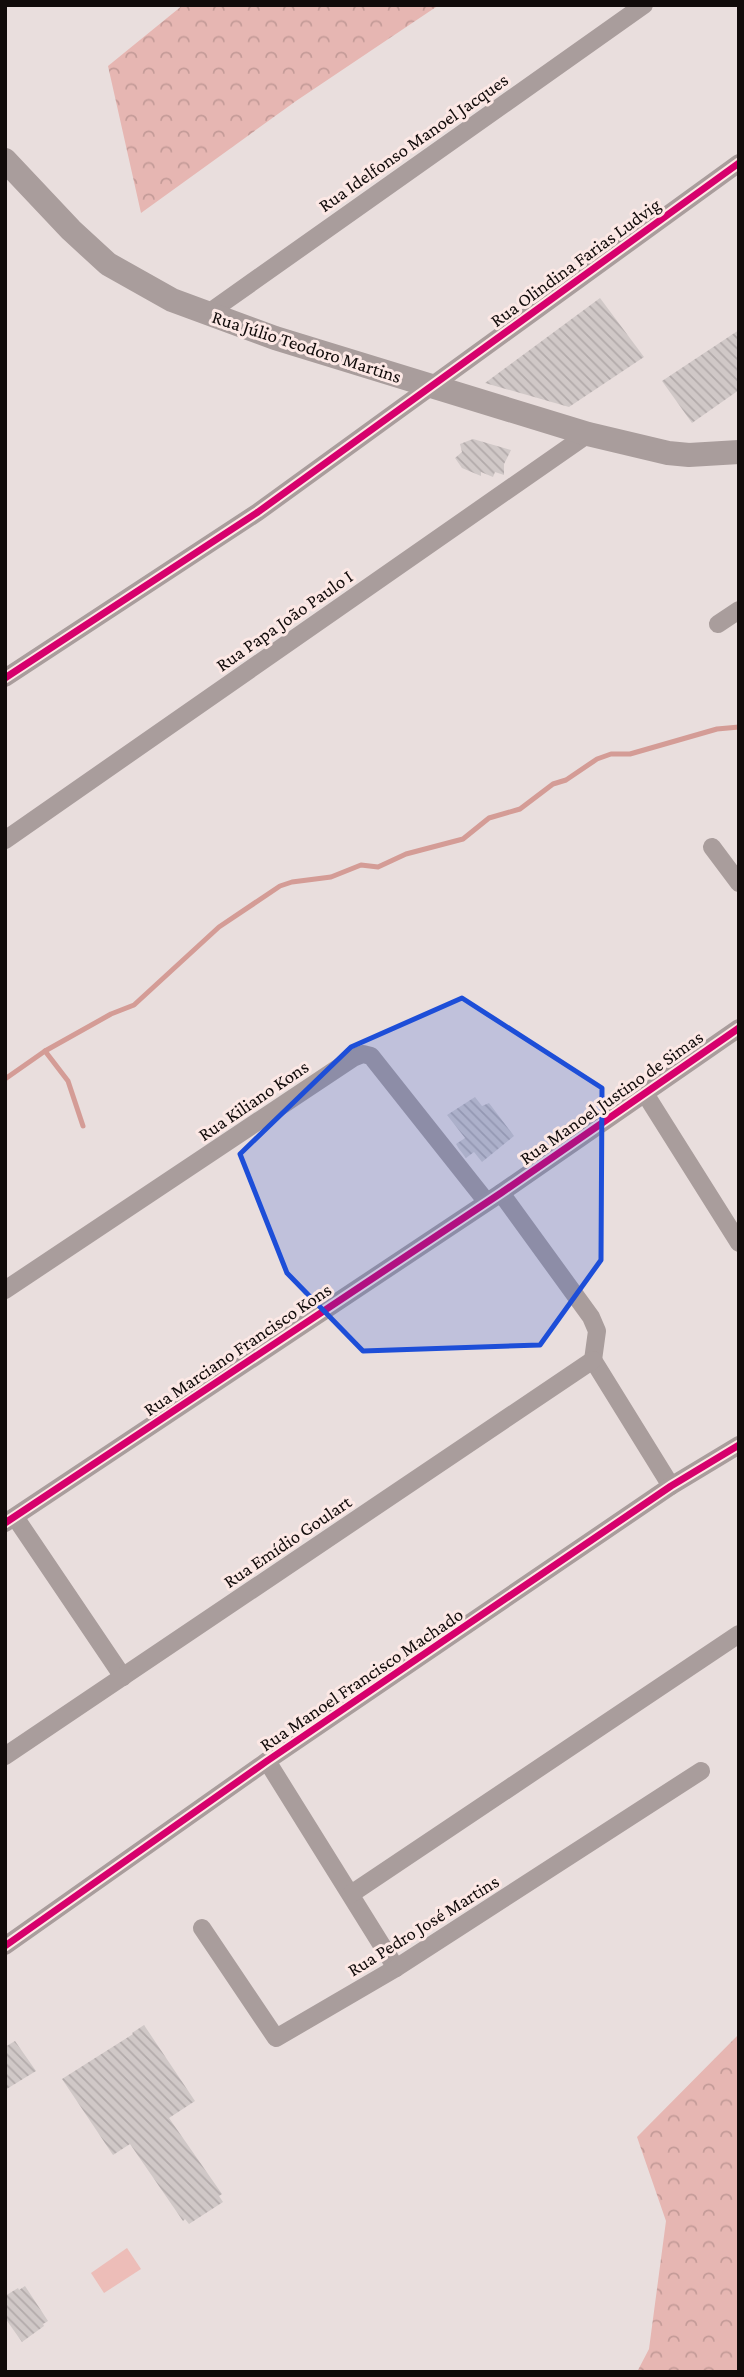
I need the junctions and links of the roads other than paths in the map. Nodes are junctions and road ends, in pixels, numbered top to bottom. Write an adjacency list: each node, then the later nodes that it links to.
1 (644, 5): 4 (street, Rua Idelfonso Manoel Jacques)
2 (5, 160): 4 (main road, Rua Júlio Teodoro Martins)
3 (739, 163): 5 (street, Rua Olindina Farias Ludvig)
4 (207, 314): 5 (main road, Rua Júlio Teodoro Martins)
5 (430, 386): 6 (main road, Rua Júlio Teodoro Martins); 10 (street, Rua Olindina Farias Ludvig)
6 (588, 434): 7 (main road, Rua Júlio Teodoro Martins); 11 (street, Rua Papa João Paulo I)
7 (739, 452)
8 (739, 610): 9 (street)
9 (718, 624)
10 (5, 678)
11 (5, 840)
12 (712, 847): 13 (street)
13 (739, 883)
14 (739, 1028): 15 (street, Rua Manoel Justino de Simas)
15 (644, 1092): 16 (street, Rua Manoel Justino de Simas); 17 (street)
16 (493, 1197): 18 (street, Rua Kiliano Kons); 19 (street); 22 (street, Rua Marciano Francisco Kons)
17 (739, 1243)
18 (5, 1290)
19 (593, 1360): 21 (street); 24 (street, Rua Emídio Goulart)
20 (739, 1445): 21 (street, Rua Manoel Francisco Machado)
21 (671, 1486): 26 (street, Rua Manoel Francisco Machado)
22 (10, 1520): 24 (street)
23 (739, 1634): 28 (street)
24 (123, 1677): 25 (street, Rua Emídio Goulart)
25 (5, 1756)
26 (267, 1761): 28 (street); 30 (street, Rua Manoel Francisco Machado)
27 (701, 1771): 31 (street, Rua Pedro José Martins)
28 (351, 1894): 31 (street)
29 (202, 1928): 31 (street, Rua Pedro José Martins)
30 (5, 1946)
31 (396, 1968)

